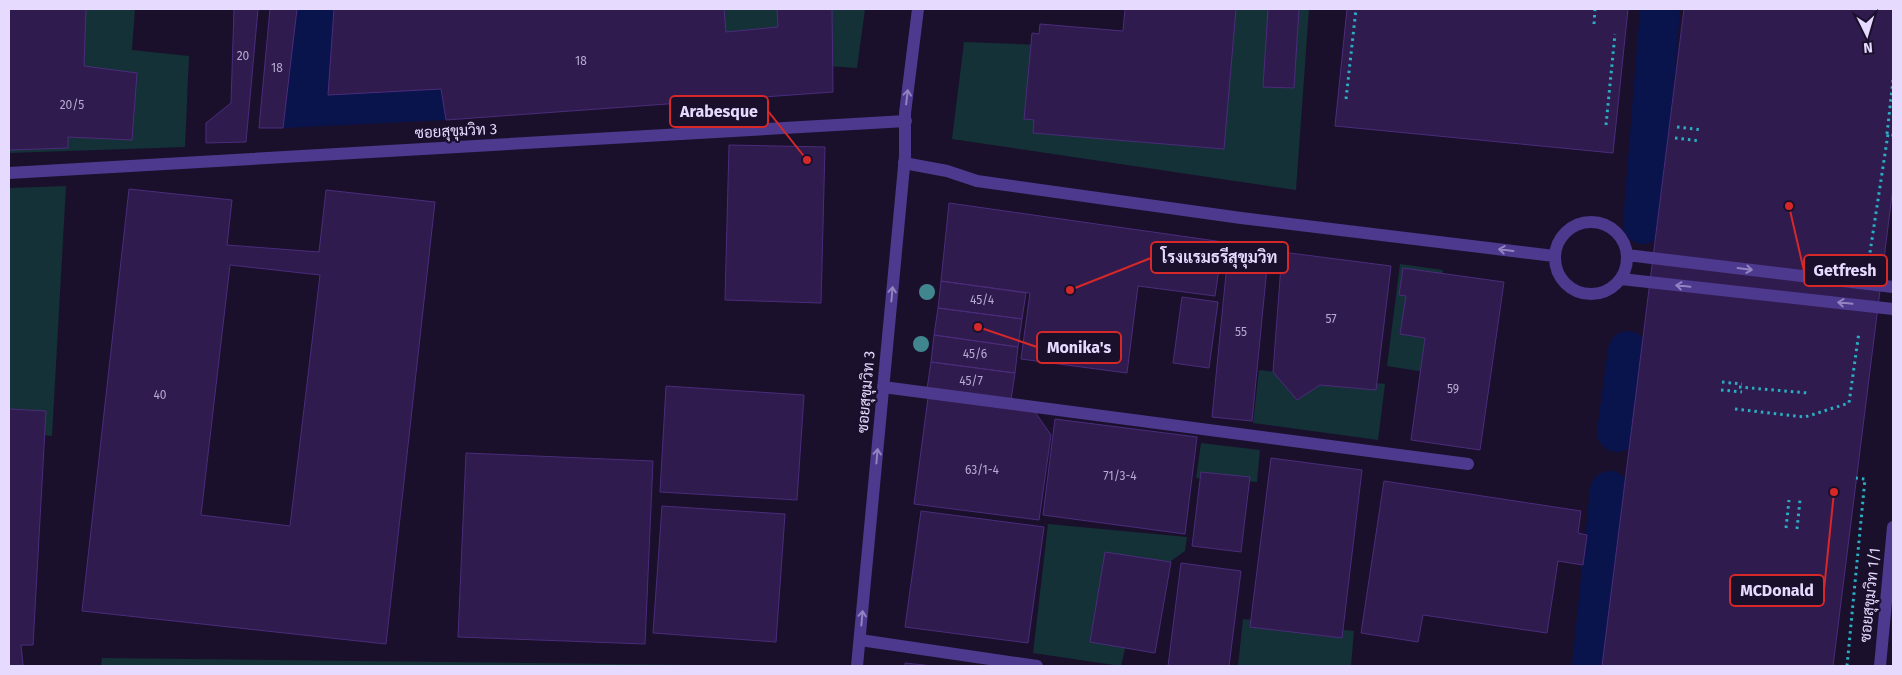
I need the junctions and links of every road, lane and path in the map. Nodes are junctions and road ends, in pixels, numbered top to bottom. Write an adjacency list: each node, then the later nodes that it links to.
1 (918, 9): 8 (street, ซอยสุขุมวิท 3, one-way to 1)
2 (1356, 9): 7 (path)
3 (1595, 9): 4 (path)
4 (1594, 24)
5 (1615, 34): 9 (path)
6 (1893, 80): 14 (path)
7 (1346, 99)
8 (906, 121): 15 (street, ซอยสุขุมวิท 3); 16 (street, ซอยสุขุมวิท 3)
9 (1606, 125)
10 (1677, 127): 11 (path)
11 (1702, 130)
12 (1675, 138): 13 (path)
13 (1700, 141)
14 (1886, 145)
15 (904, 163): 18 (street, one-way to 15); 23 (street, ซอยสุขุมวิท 3, one-way to 15)
16 (9, 173)
17 (1627, 255): 18 (street); 19 (street); 20 (street, one-way to 20)
18 (1554, 256): 19 (street)
19 (1621, 279): 21 (street, one-way to 19)
20 (1893, 287)
21 (1893, 308)
22 (1722, 382): 26 (path)
23 (883, 387): 29 (street); 36 (street, ซอยสุขุมวิท 3, one-way to 23)
24 (1721, 390): 25 (path)
25 (1742, 392)
26 (1808, 394)
27 (1735, 410): 28 (path)
28 (1805, 417)
29 (1468, 464)
30 (1856, 478): 39 (path)
31 (1789, 500): 34 (path)
32 (1800, 500): 35 (path)
33 (1893, 527): 40 (street, ซอยสุขุมวิท 1/1)
34 (1786, 528)
35 (1797, 529)
36 (860, 640): 37 (street, ซอยสุขุมวิท 3); 38 (street)
37 (857, 666)
38 (1037, 666)
39 (1846, 666)
40 (1880, 666)

